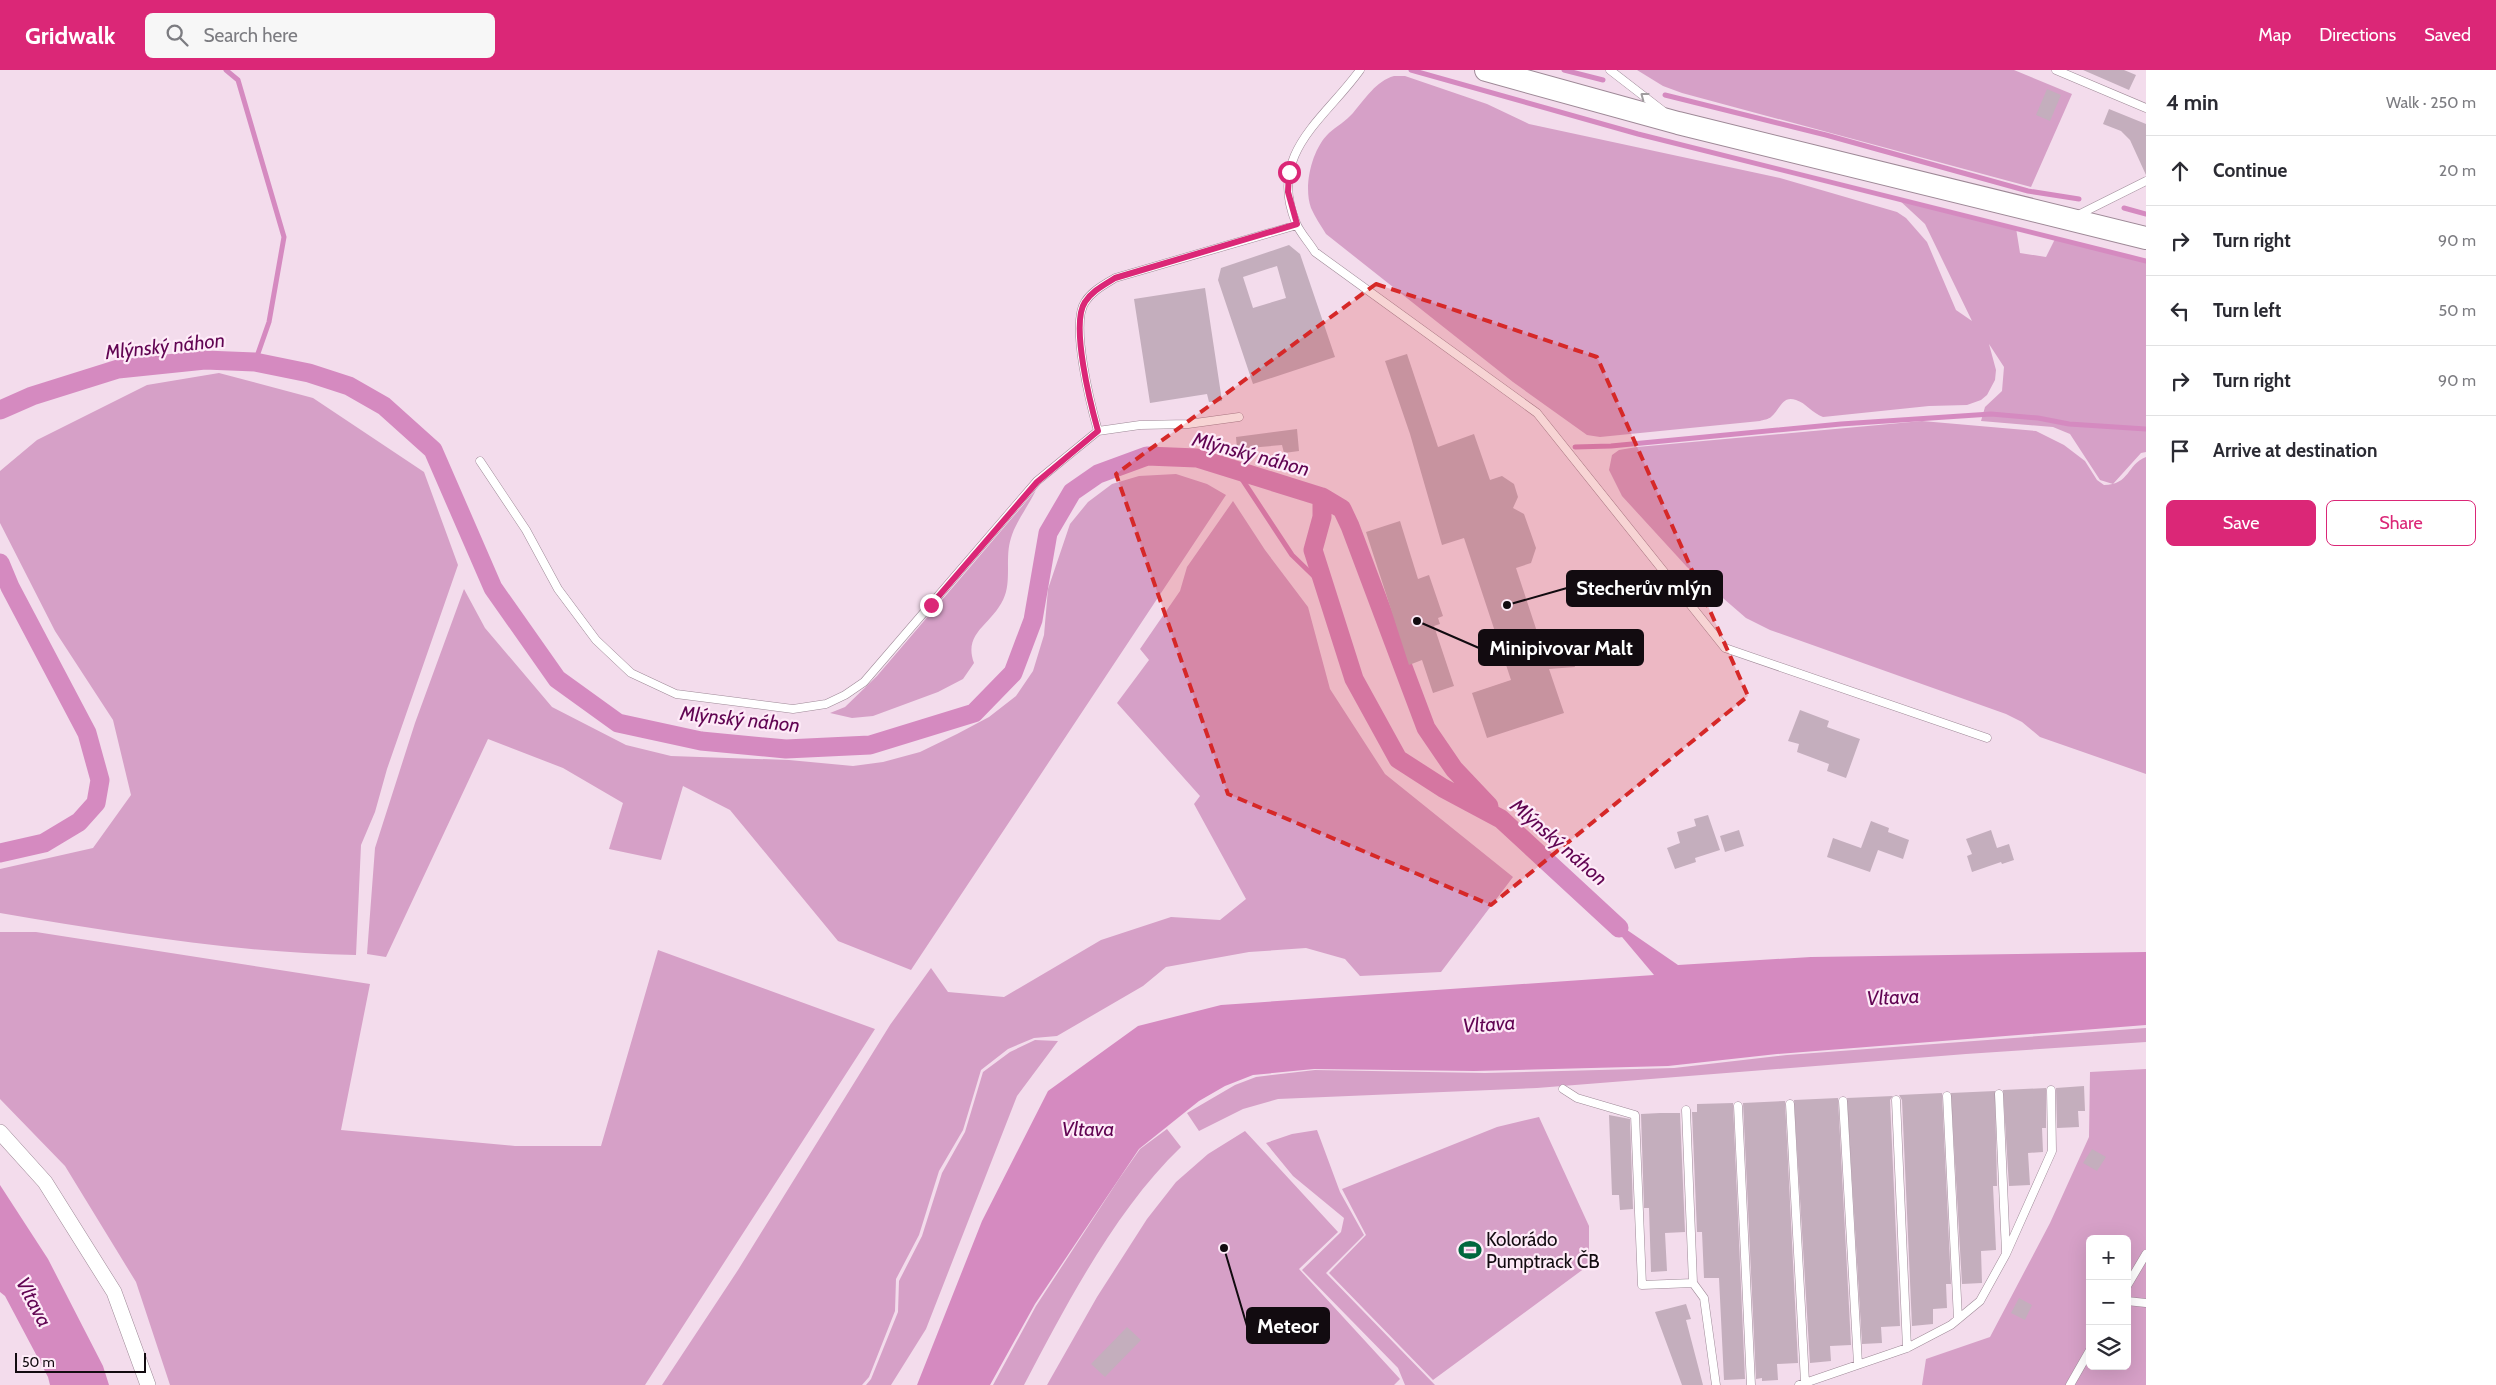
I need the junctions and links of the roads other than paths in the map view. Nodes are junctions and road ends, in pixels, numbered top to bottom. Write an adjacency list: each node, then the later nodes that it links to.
1 (1360, 70): 9 (lane)
2 (1486, 70): 6 (main road)
3 (1610, 70): 6 (lane, one-way to 3)
4 (2056, 70): 5 (lane)
5 (2146, 108)
6 (1678, 123): 8 (main road)
7 (2146, 181): 8 (lane)
8 (2070, 219): 10 (main road)
9 (1297, 224): 12 (lane); 14 (lane)
10 (2146, 238)
11 (1239, 417): 12 (lane)
12 (1098, 431): 13 (lane)
13 (480, 461)
14 (1987, 738)
15 (1563, 1089): 28 (lane)
16 (2051, 1090): 25 (lane)
17 (1999, 1094): 25 (lane)
18 (1946, 1096): 31 (lane)
19 (1896, 1100): 32 (lane)
20 (1844, 1101): 34 (lane)
21 (1790, 1104): 35 (lane)
22 (1738, 1106): 38 (lane)
23 (1686, 1110): 28 (lane)
24 (0, 1132): 36 (street)
25 (2006, 1254): 31 (lane)
26 (2146, 1254): 27 (lane)
27 (2131, 1280)
28 (1693, 1283): 37 (lane)
29 (2131, 1301): 30 (lane)
30 (2146, 1303)
31 (1958, 1319): 32 (lane)
32 (1907, 1348): 34 (lane)
33 (2086, 1357): 39 (lane)
34 (1858, 1364): 35 (lane)
35 (1802, 1384)
36 (148, 1385)
37 (1716, 1385)
38 (1751, 1385)
39 (2070, 1385)

